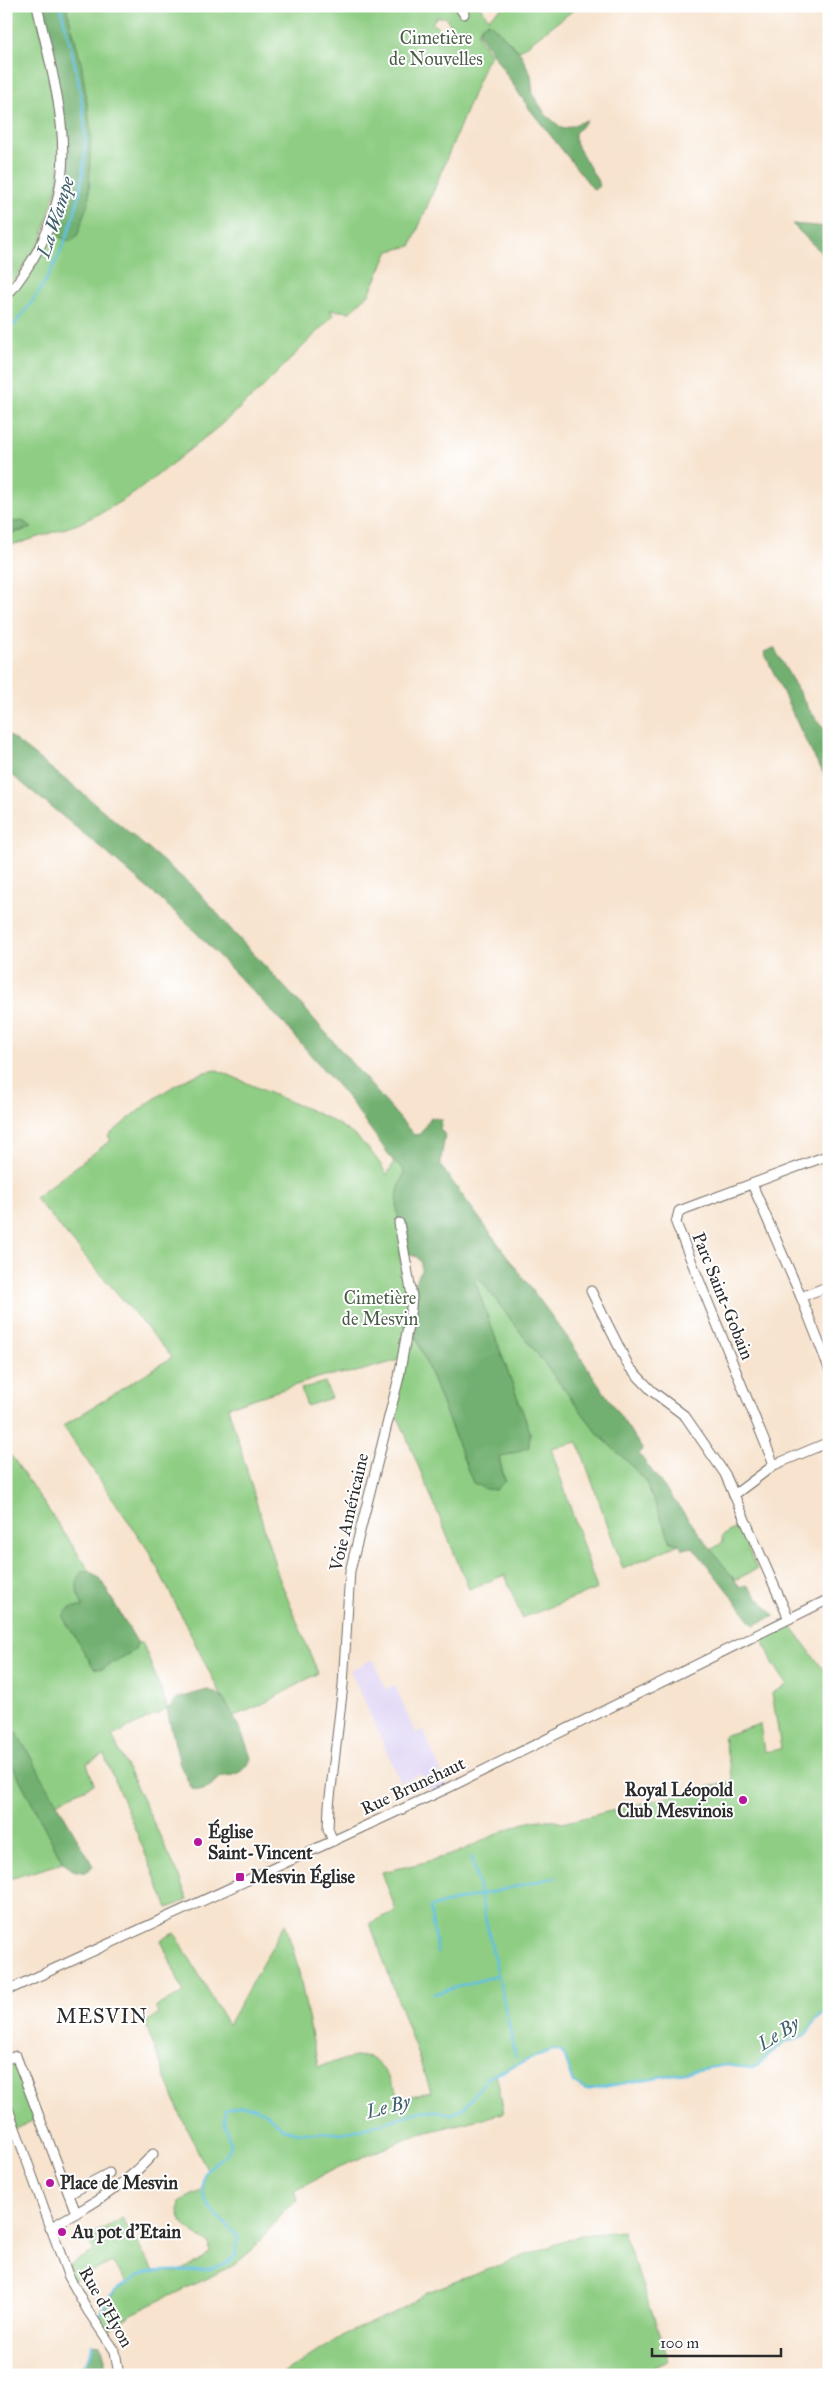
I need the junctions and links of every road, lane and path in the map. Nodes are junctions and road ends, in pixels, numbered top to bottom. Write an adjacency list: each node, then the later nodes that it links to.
1 (37, 6): 2 (street)
2 (6, 297)
3 (829, 1155): 4 (street, Parc Saint-Gobain)
4 (752, 1184): 8 (street); 11 (street, Parc Saint-Gobain)
5 (399, 1223): 15 (street, Voie Américaine)
6 (829, 1286): 8 (street)
7 (590, 1292): 12 (street)
8 (801, 1297): 9 (street)
9 (829, 1368)
10 (829, 1442): 11 (street)
11 (774, 1465): 12 (street)
12 (734, 1495): 14 (street)
13 (829, 1599): 14 (street, Rue Brunehaut)
14 (789, 1619): 15 (street, Rue Brunehaut)
15 (333, 1841): 16 (street, Rue Brunehaut)
16 (6, 1992)
17 (6, 2059): 21 (street)
18 (6, 2103): 23 (street)
19 (153, 2154): 22 (street)
20 (109, 2173): 21 (street)
21 (69, 2194): 22 (street)
22 (76, 2213): 23 (street)
23 (50, 2228): 24 (street, Rue d'Hyon)
24 (119, 2375)

